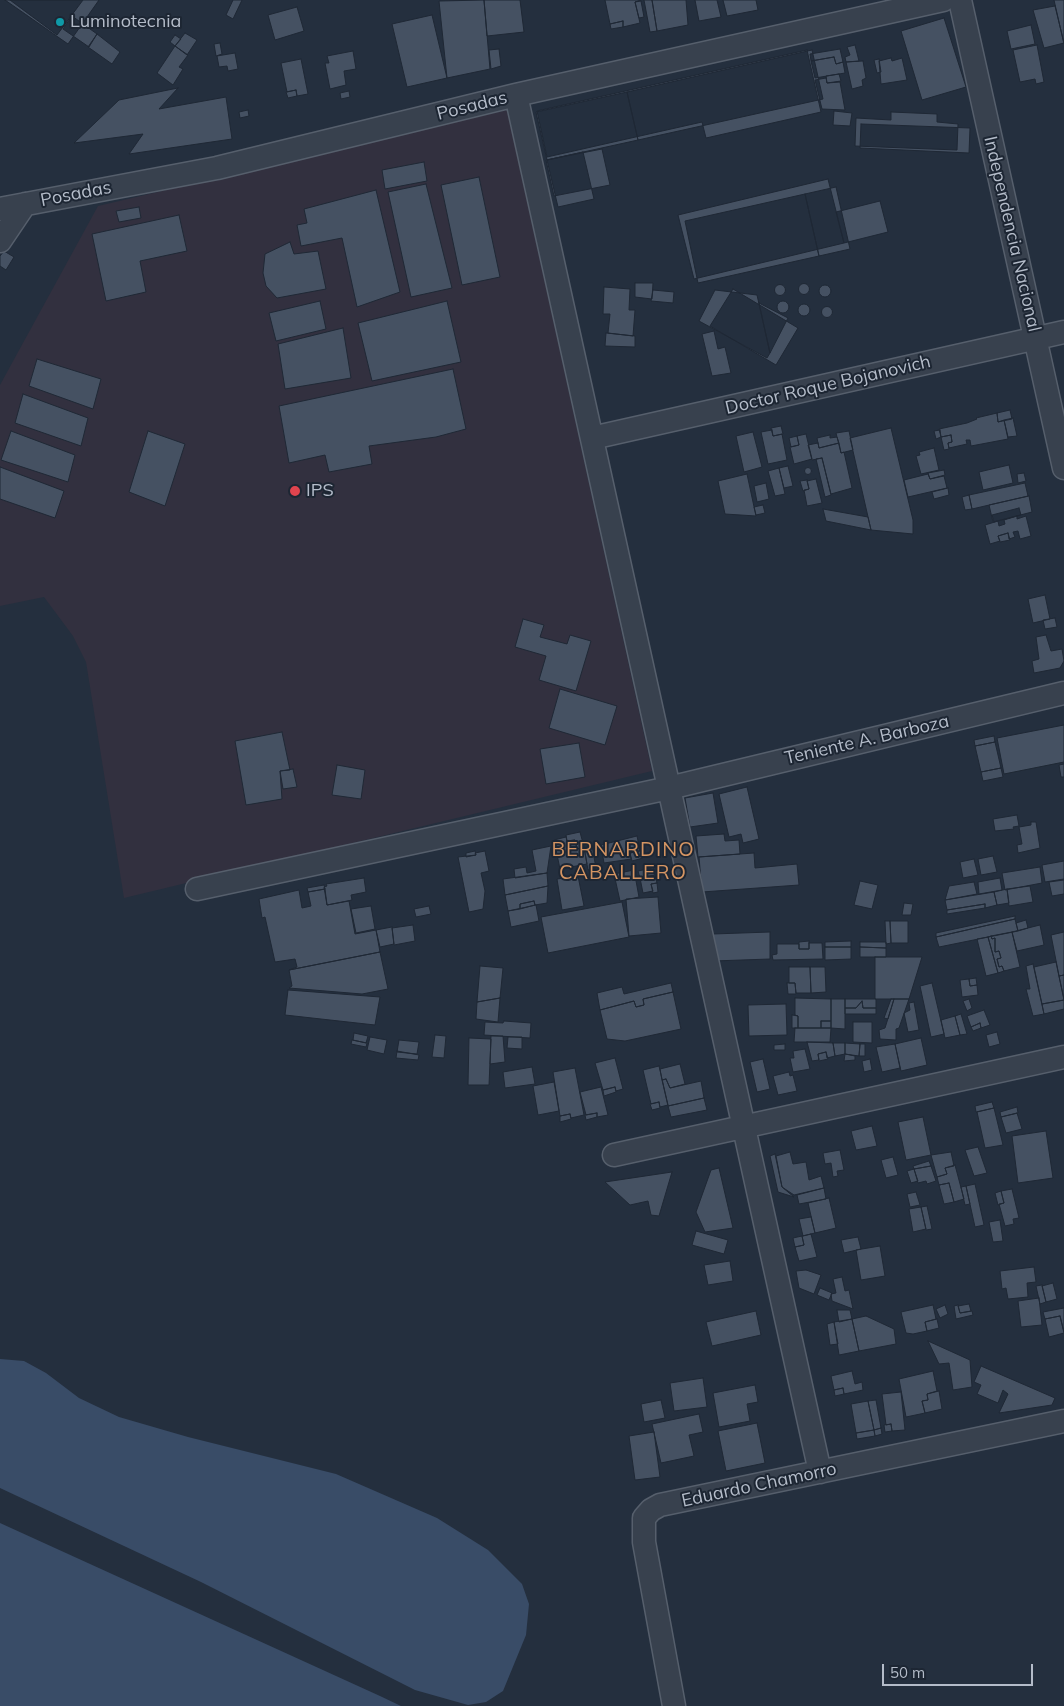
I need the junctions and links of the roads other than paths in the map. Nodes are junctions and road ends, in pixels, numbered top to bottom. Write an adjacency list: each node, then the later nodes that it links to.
1 (943, 0): 3 (street, Posadas)
2 (960, 0): 8 (street, Independencia Nacional)
3 (516, 95): 4 (street, Posadas); 9 (street)
4 (25, 204): 5 (street, Posadas); 6 (street)
5 (0, 208)
6 (0, 241)
7 (1064, 332): 8 (street, Doctor Roque Bojanovich)
8 (1035, 338): 9 (street, Doctor Roque Bojanovich); 10 (street, Independencia Nacional)
9 (592, 438): 12 (street)
10 (1064, 468)
11 (1064, 693): 12 (street, Teniente A. Barboza)
12 (669, 788): 13 (street, Teniente A. Barboza); 15 (street)
13 (197, 888)
14 (1064, 1057): 15 (street)
15 (744, 1127): 16 (street); 18 (street)
16 (614, 1155)
17 (1064, 1421): 18 (street, Eduardo Chamorro)
18 (820, 1472): 19 (street, Eduardo Chamorro)
19 (674, 1706)

